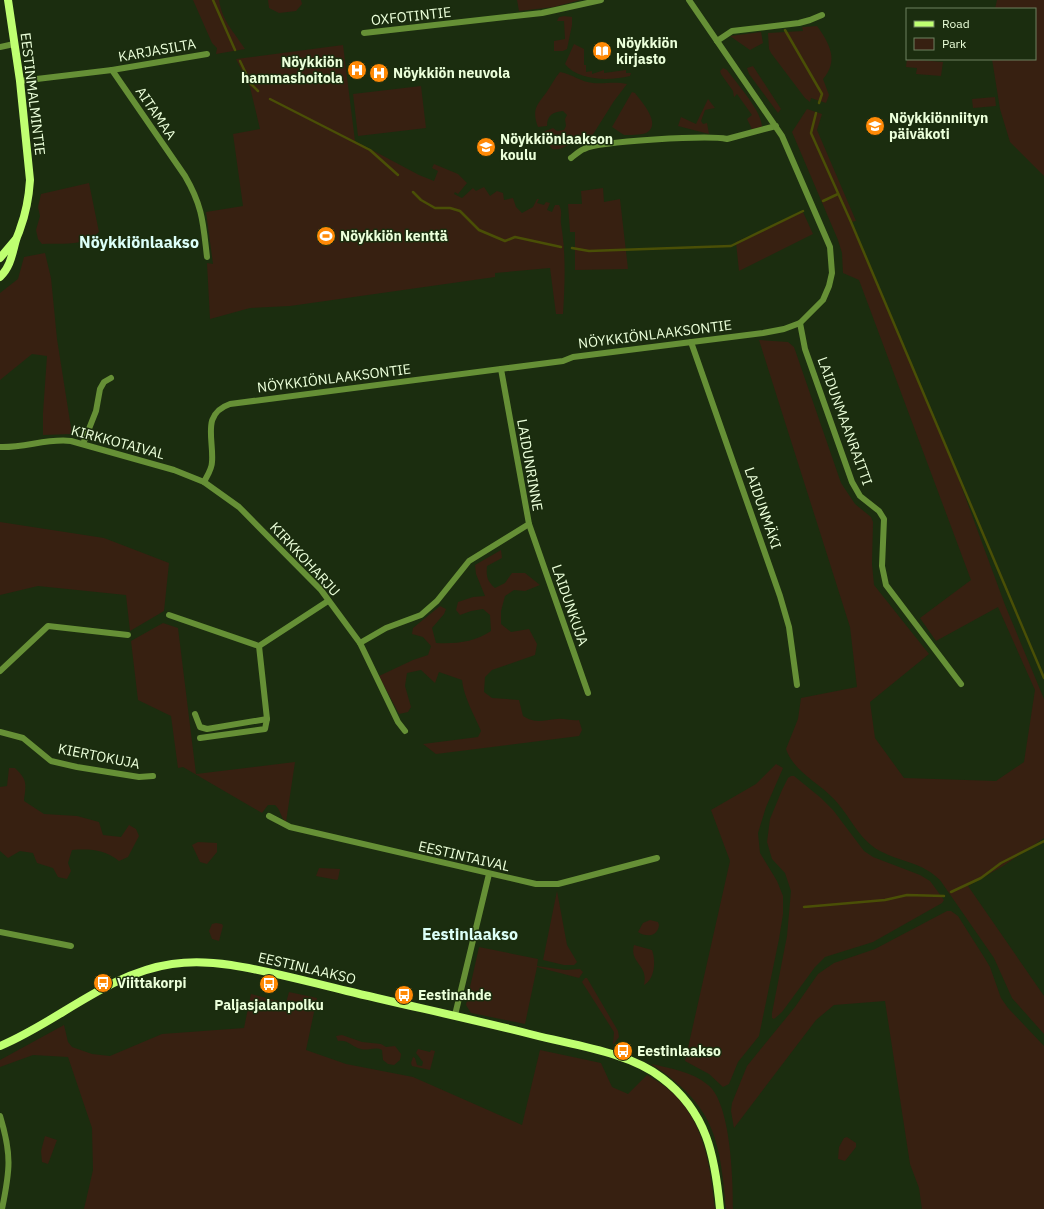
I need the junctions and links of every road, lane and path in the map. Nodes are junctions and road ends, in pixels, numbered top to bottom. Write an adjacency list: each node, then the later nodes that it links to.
1 (8, 0): 8 (street, EESTINMALMINTIE)
2 (594, 0): 3 (street, OXFOTINTIE); 6 (street, OXFOTINTIE)
3 (601, 0)
4 (689, 0): 7 (street, NÖYKKIÖNLAAKSONTIE)
5 (822, 15): 7 (street)
6 (364, 33)
7 (717, 41): 13 (street, NÖYKKIÖNLAAKSONTIE)
8 (14, 44): 9 (street); 12 (street, EESTINMALMINTIE)
9 (0, 47)
10 (207, 54): 11 (street, KARJASILTA)
11 (112, 70): 12 (street); 16 (street, AITAMAA)
12 (20, 81): 15 (street, EESTINMALMINTIE)
13 (776, 126): 14 (street); 19 (street, NÖYKKIÖNLAAKSONTIE)
14 (571, 158)
15 (16, 238): 17 (street, EESTINMALMINTIE); 18 (street, EESTINMALMINTIE)
16 (206, 257)
17 (0, 258)
18 (0, 276)
19 (800, 323): 20 (street, NÖYKKIÖNLAAKSONTIE); 33 (street, LAIDUNMAANRAITTI)
20 (691, 342): 21 (street, NÖYKKIÖNLAAKSONTIE); 34 (street, LAIDUNMÄKI)
21 (501, 369): 25 (street, NÖYKKIÖNLAAKSONTIE); 26 (street, LAIDUNRINNE)
22 (110, 378): 23 (street)
23 (83, 444): 24 (street, KIRKKOTAIVAL); 25 (street, KIRKKOTAIVAL)
24 (0, 447)
25 (204, 482): 27 (street, KIRKKOHARJU)
26 (529, 524): 30 (street, LAIDUNRINNE); 35 (street, LAIDUNKUJA)
27 (328, 601): 30 (street, KIRKKOHARJU); 31 (street)
28 (169, 615): 31 (street)
29 (128, 635): 32 (street)
30 (360, 643): 38 (street, KIRKKOHARJU)
31 (259, 646): 37 (street)
32 (0, 671)
33 (961, 684)
34 (797, 685)
35 (588, 693)
36 (195, 714): 37 (street)
37 (267, 719): 40 (street)
38 (405, 731)
39 (0, 732): 41 (street, KIERTOKUJA)
40 (200, 738)
41 (153, 776)
42 (269, 816): 44 (street, EESTINTAIVAL)
43 (657, 858): 44 (street, EESTINTAIVAL)
44 (489, 874): 47 (street)
45 (0, 932): 46 (street)
46 (71, 946)
47 (455, 1015): 48 (street, EESTINLAAKSO); 51 (street, EESTINLAAKSO)
48 (0, 1046)
49 (0, 1116): 50 (street)
50 (2, 1209)
51 (720, 1209)

